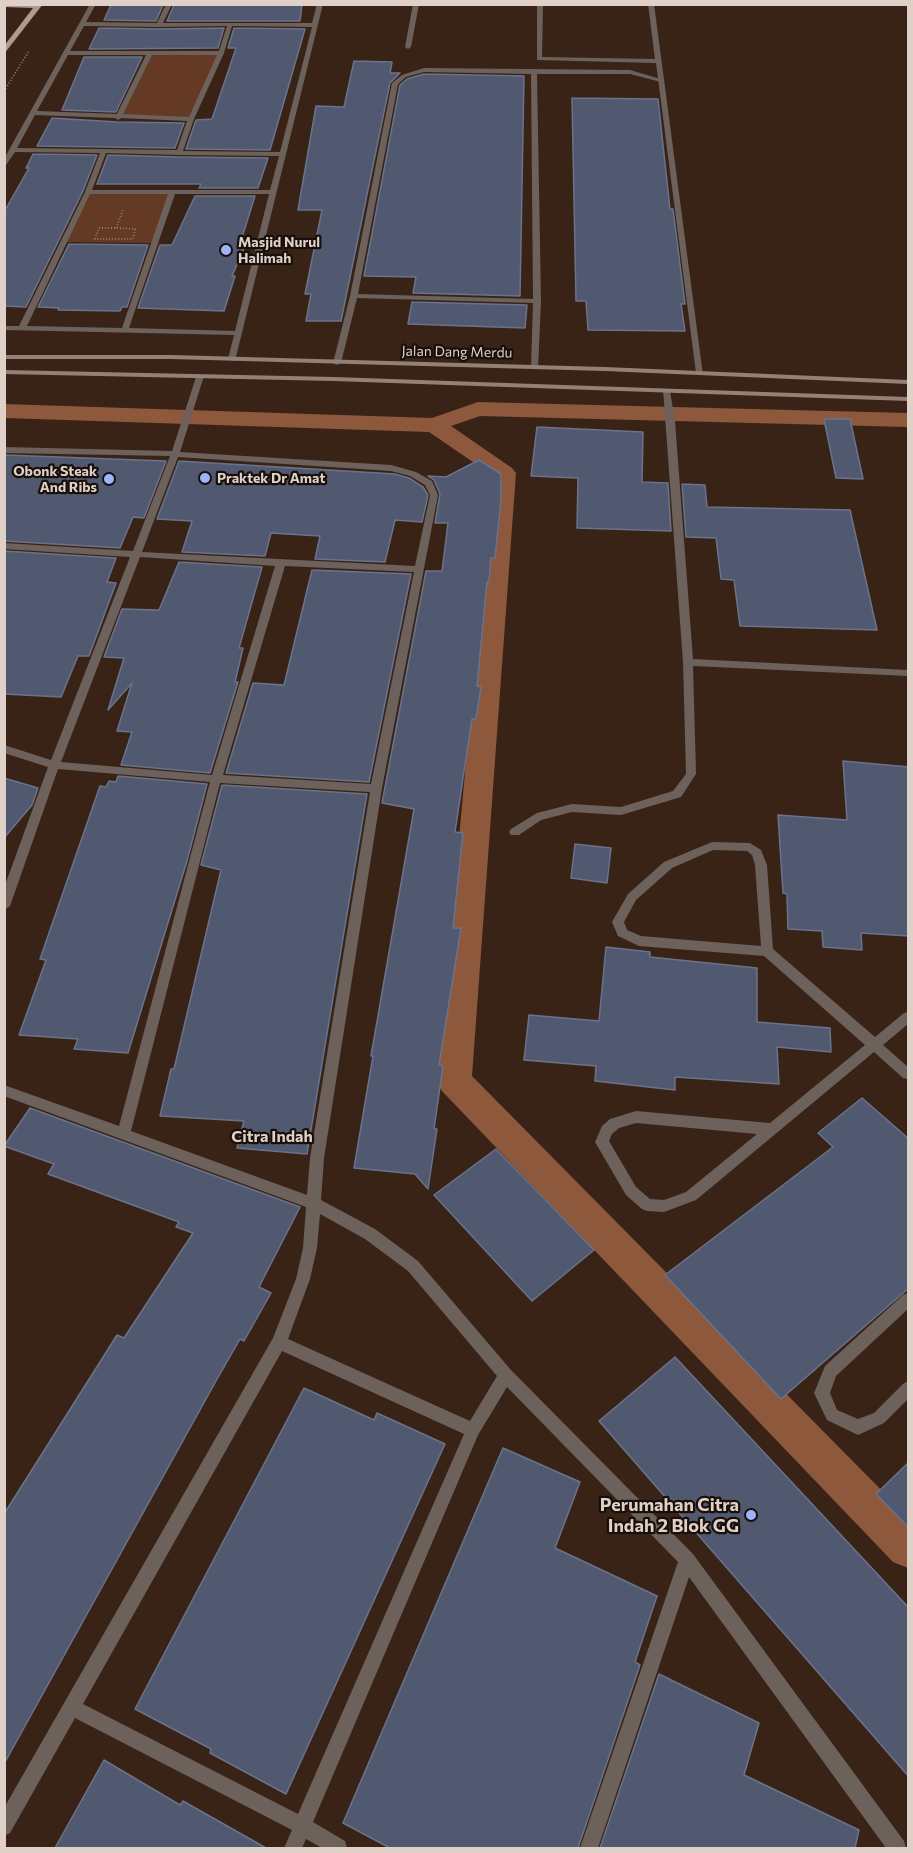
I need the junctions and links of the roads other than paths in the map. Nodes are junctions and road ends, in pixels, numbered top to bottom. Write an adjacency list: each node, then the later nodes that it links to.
1 (93, 4): 9 (street)
2 (169, 4): 11 (street)
3 (320, 4): 12 (street)
4 (416, 4): 13 (street)
5 (540, 4): 18 (street)
6 (651, 4): 18 (street)
7 (4, 5): 8 (main road)
8 (39, 5): 14 (main road)
9 (82, 24): 11 (street); 15 (street)
10 (230, 24): 11 (street); 12 (street); 17 (street)
11 (159, 25)
12 (315, 25): 27 (street)
13 (408, 47)
14 (4, 52)
15 (66, 53): 16 (street); 21 (street)
16 (150, 53): 17 (street); 22 (street)
17 (221, 53): 23 (street)
18 (659, 61): 20 (street)
19 (534, 72): 20 (street); 32 (street); 33 (street)
20 (661, 80): 43 (street)
21 (34, 113): 22 (street); 24 (street)
22 (118, 118): 23 (street)
23 (191, 119): 26 (street)
24 (15, 150): 25 (street); 28 (street)
25 (103, 153): 26 (street); 29 (street)
26 (179, 153): 27 (street)
27 (282, 154): 31 (street)
28 (6, 164)
29 (88, 192): 30 (street); 35 (street)
30 (172, 192): 31 (street); 36 (street)
31 (273, 192): 37 (street)
32 (354, 296): 33 (street); 40 (street)
33 (537, 301): 41 (street)
34 (4, 328): 35 (street)
35 (22, 328): 36 (street)
36 (125, 330): 37 (street)
37 (237, 333): 39 (street)
38 (4, 357): 39 (main road, Jalan Dang Merdu)
39 (232, 359): 40 (main road, Jalan Dang Merdu)
40 (337, 363): 41 (main road, Jalan Dang Merdu)
41 (535, 367): 43 (main road, Jalan Dang Merdu)
42 (4, 372): 44 (main road, Jalan Dang Merdu)
43 (700, 373): 45 (main road, Jalan Dang Merdu)
44 (200, 376): 47 (main road, Jalan Dang Merdu); 51 (street)
45 (895, 381): 46 (main road, Jalan Dang Merdu); 48 (main road)
46 (909, 381)
47 (666, 391): 48 (main road, Jalan Dang Merdu); 56 (street)
48 (898, 398): 49 (main road, Jalan Dang Merdu)
49 (909, 399)
50 (4, 450): 51 (street)
51 (176, 454): 53 (street); 55 (street)
52 (4, 546): 53 (street)
53 (136, 554): 54 (street); 59 (street)
54 (281, 563): 55 (street); 60 (street)
55 (417, 569): 61 (street)
56 (688, 662): 57 (street); 62 (street)
57 (909, 673)
58 (4, 749): 59 (street)
59 (54, 765): 60 (street); 63 (street)
60 (216, 779): 61 (street); 70 (street)
61 (376, 788): 71 (street)
62 (515, 832)
63 (4, 906)
64 (767, 951): 64 (street); 66 (street)
65 (909, 1017): 66 (street)
66 (873, 1045): 67 (street); 69 (street)
67 (909, 1074)
68 (4, 1090): 70 (street)
69 (771, 1129): 69 (street)
70 (124, 1133): 71 (street)
71 (314, 1204): 73 (street); 74 (street)
72 (909, 1300): 75 (street)
73 (279, 1342): 76 (street); 78 (street)
74 (506, 1375): 76 (street); 77 (street)
75 (909, 1389)
76 (473, 1430): 79 (street)
77 (687, 1560): 81 (street); 84 (street)
78 (73, 1708): 79 (street); 80 (street)
79 (303, 1826): 82 (street); 83 (street)
80 (4, 1827)
81 (892, 1846)
82 (293, 1848)
83 (338, 1848)
84 (589, 1848)

